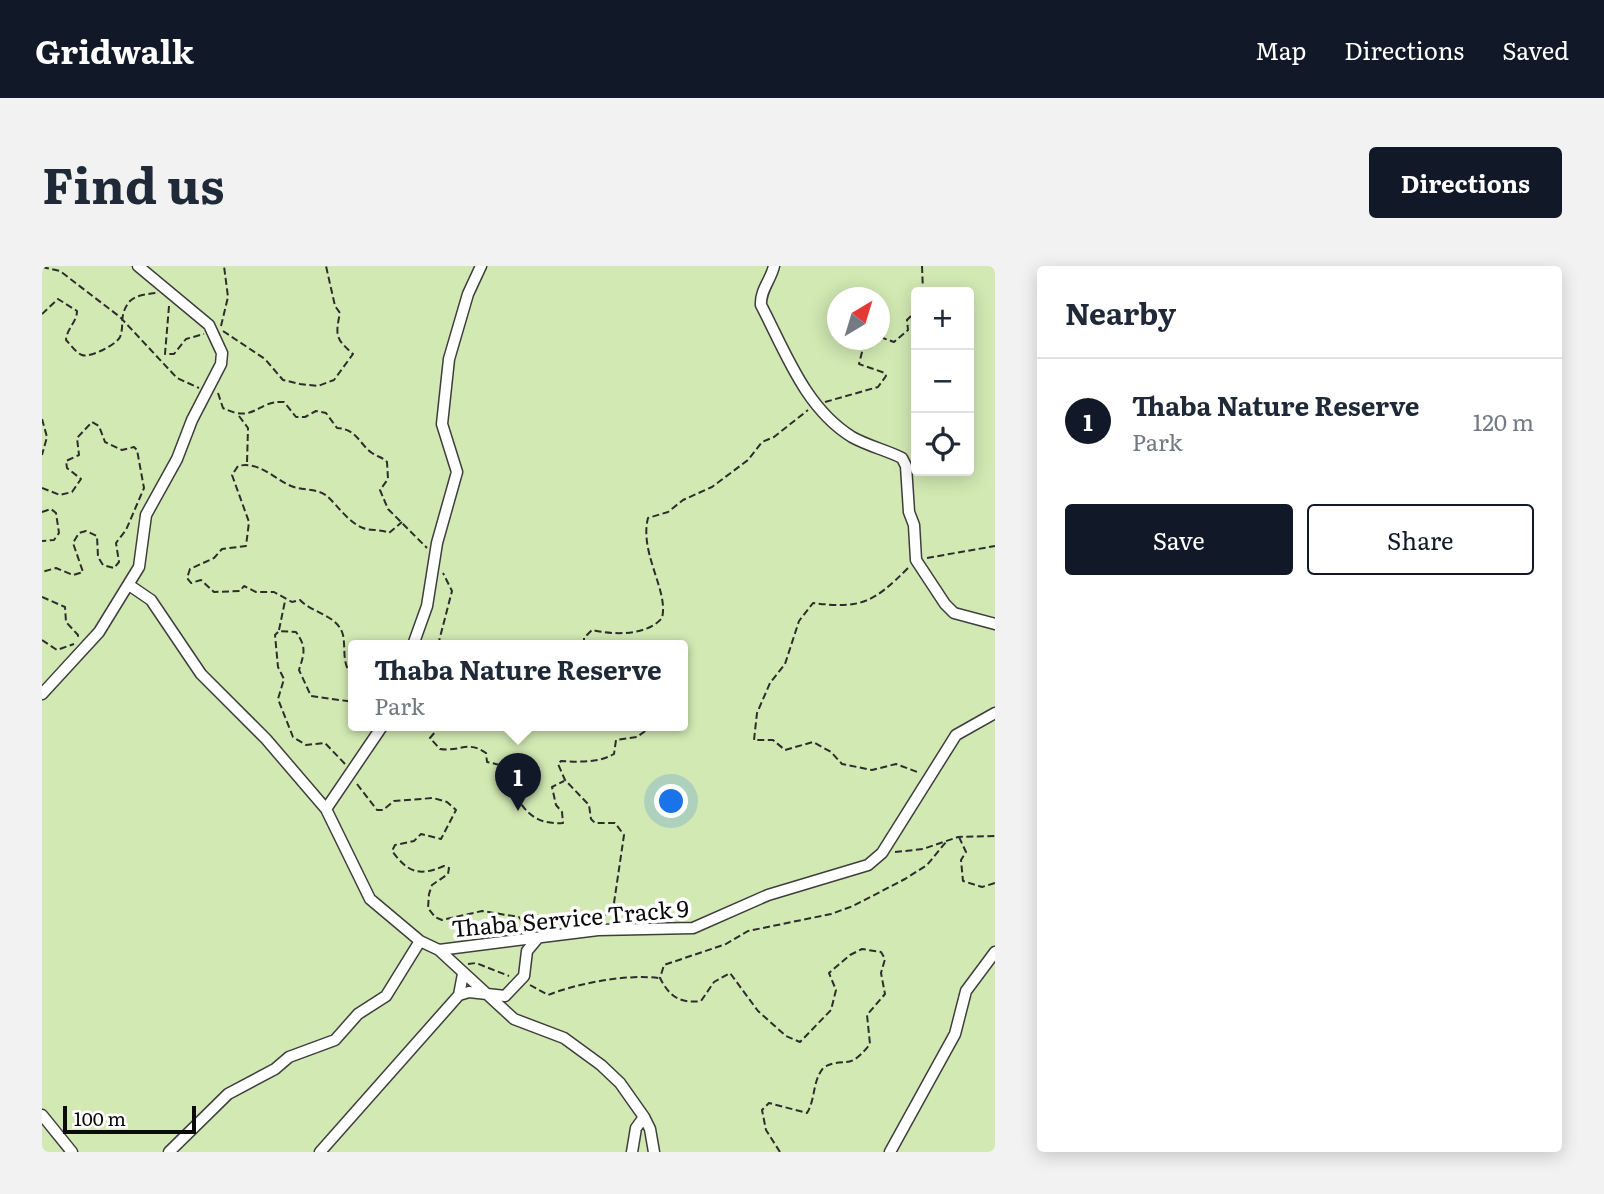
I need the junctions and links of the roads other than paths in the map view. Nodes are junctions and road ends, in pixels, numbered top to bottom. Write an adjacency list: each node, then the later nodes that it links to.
1 (138, 266): 4 (street)
2 (481, 266): 6 (street)
3 (774, 266): 5 (street)
4 (129, 585): 7 (street); 10 (street)
5 (995, 624)
6 (415, 640)
7 (42, 694)
8 (995, 713): 11 (street, Thaba Service Track 9)
9 (379, 731): 10 (street)
10 (326, 809): 12 (street)
11 (537, 939): 13 (street, Thaba Service Track 9); 17 (street)
12 (421, 941): 13 (street); 21 (street)
13 (439, 950): 15 (street)
14 (995, 952): 25 (street)
15 (459, 970): 16 (street); 17 (street)
16 (459, 995): 17 (street); 22 (street)
17 (489, 997): 19 (street)
18 (42, 1115): 20 (street)
19 (644, 1117): 23 (street); 24 (street)
20 (72, 1152)
21 (169, 1152)
22 (320, 1152)
23 (632, 1152)
24 (654, 1152)
25 (890, 1152)

